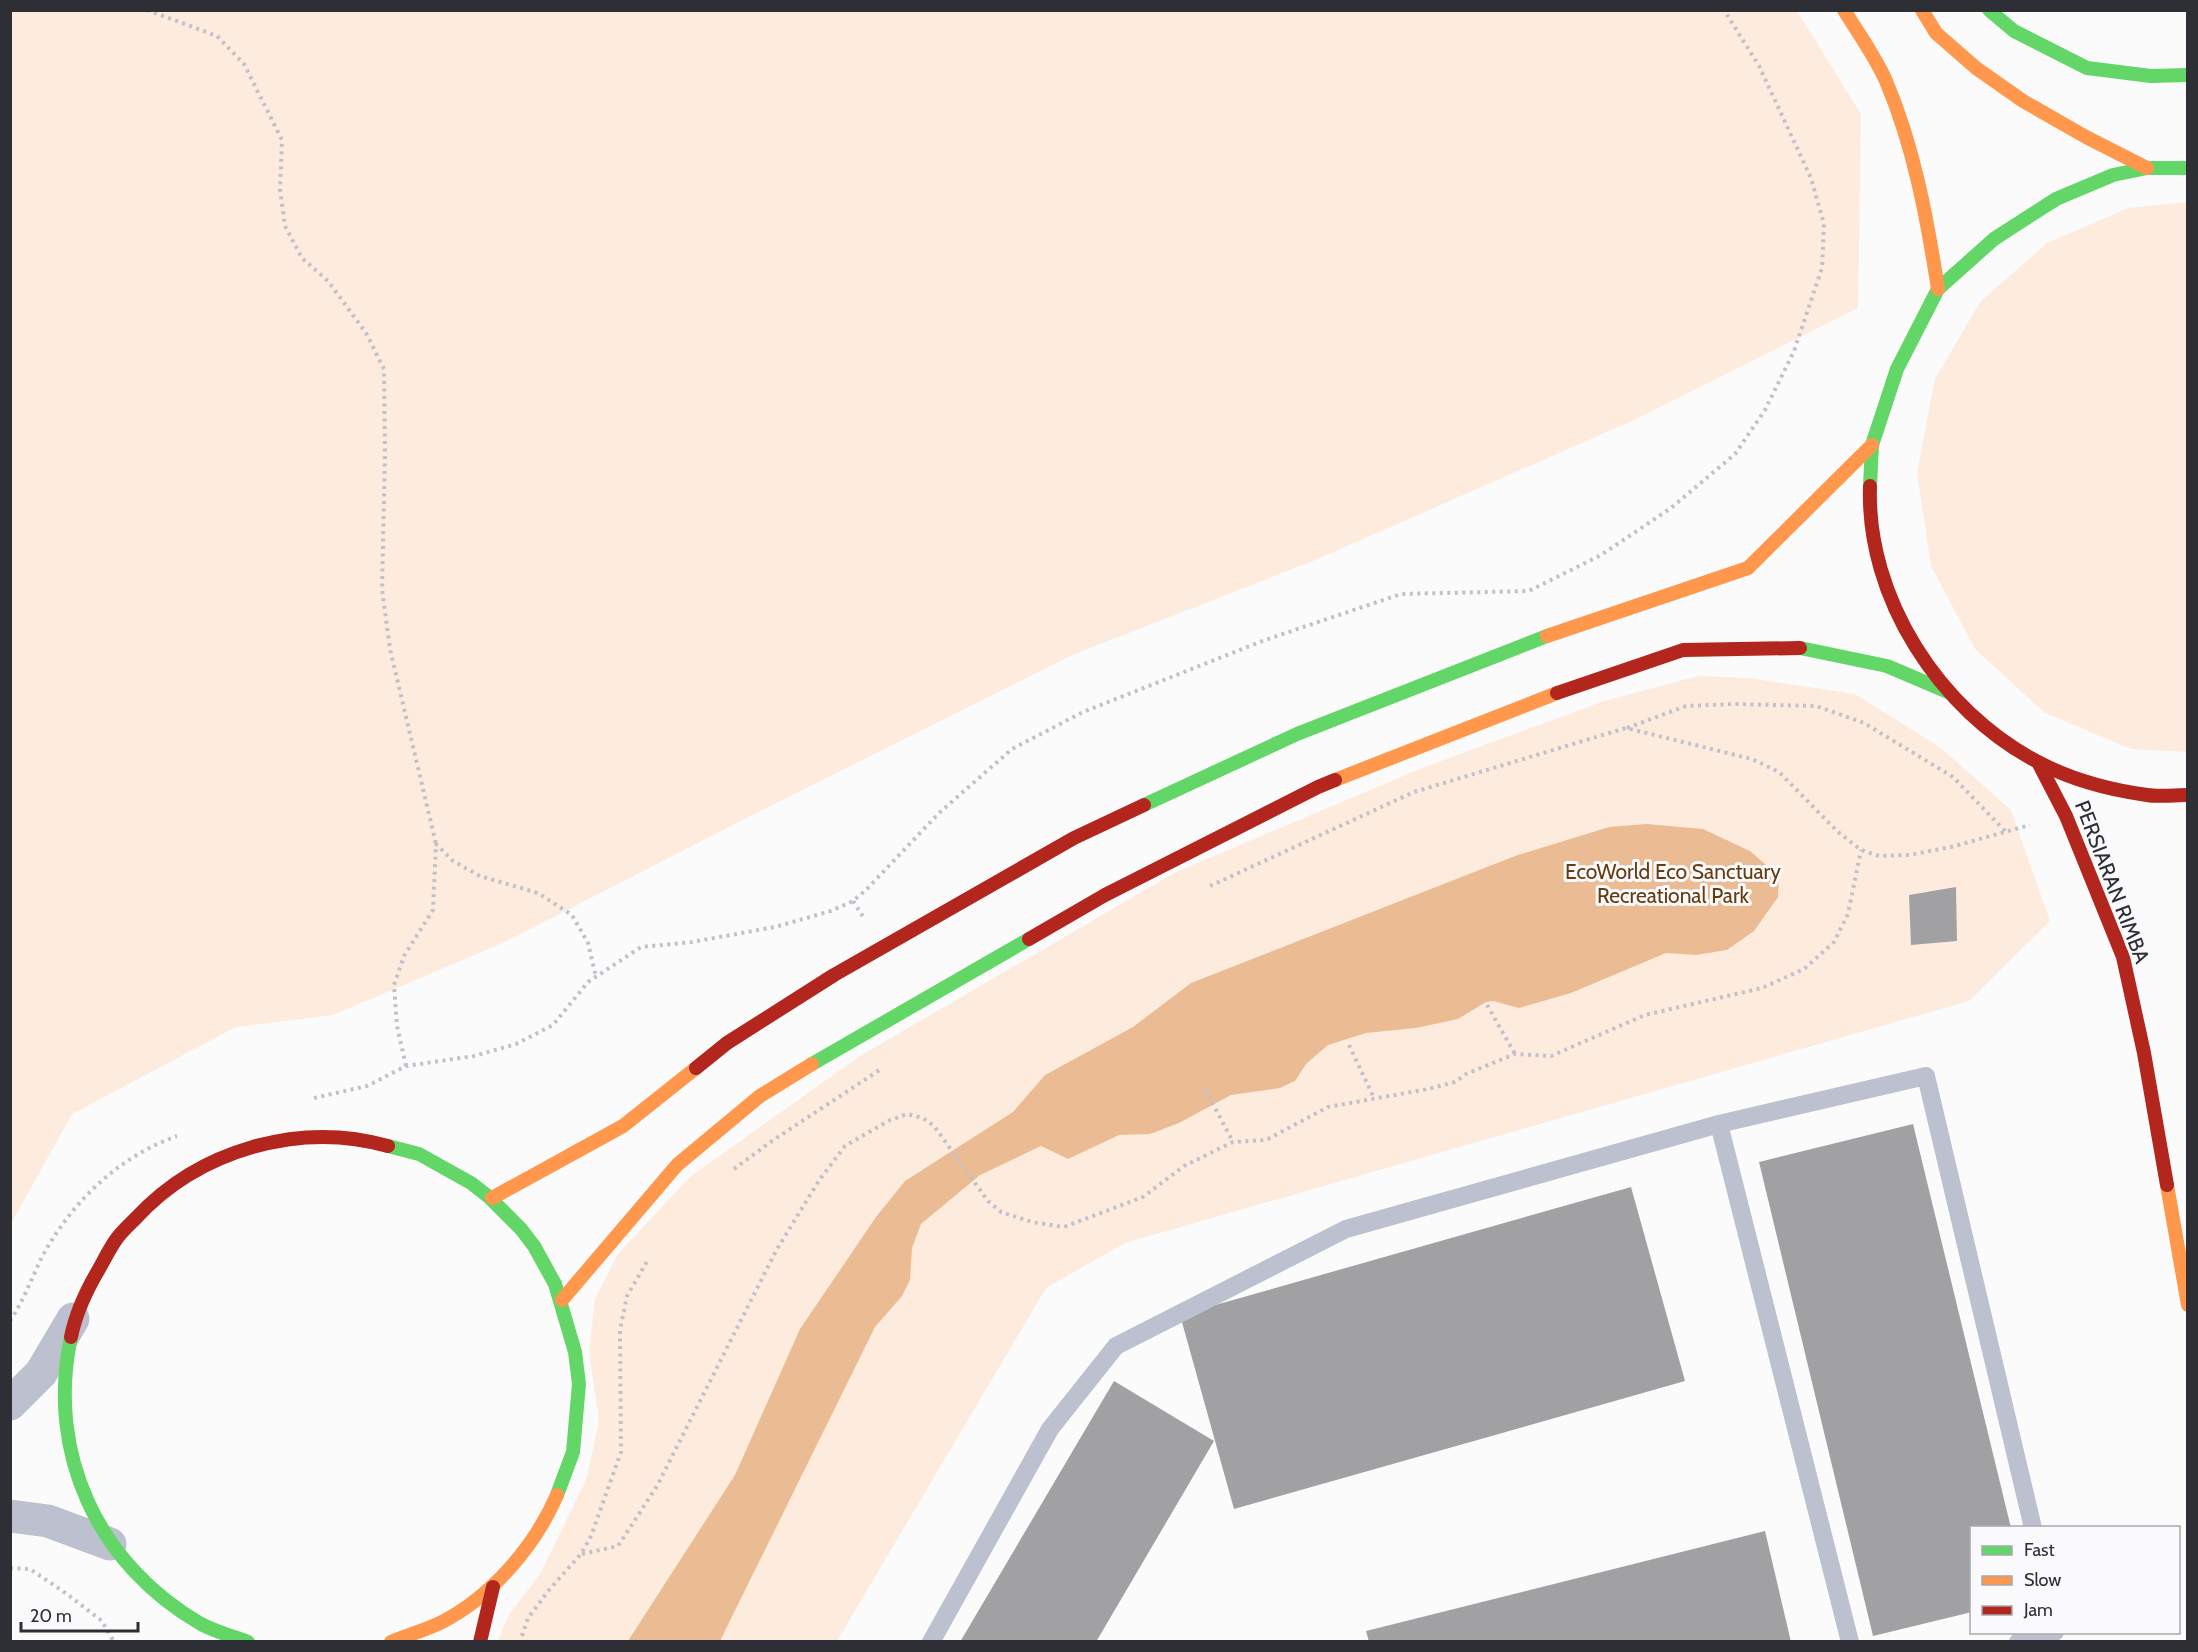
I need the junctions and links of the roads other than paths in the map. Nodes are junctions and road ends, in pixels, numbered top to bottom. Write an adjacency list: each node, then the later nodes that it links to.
1 (1844, 10): 7 (street)
2 (1922, 10): 5 (street)
3 (1989, 10): 4 (street)
4 (2187, 75)
5 (2147, 168): 6 (street); 7 (street)
6 (2187, 168)
7 (1938, 289): 8 (street)
8 (1872, 445): 9 (street); 13 (street)
9 (1948, 692): 10 (street); 14 (street)
10 (2038, 762): 11 (street); 15 (street, PERSIARAN RIMBA)
11 (2187, 795)
12 (1719, 1124): 19 (lane); 26 (lane); 27 (lane)
13 (492, 1198): 14 (street); 16 (street)
14 (562, 1300): 21 (street)
15 (2187, 1305)
16 (76, 1314): 17 (street); 20 (street)
17 (10, 1404)
18 (10, 1516): 20 (street)
19 (2034, 1526)
20 (110, 1544): 23 (street)
21 (493, 1587): 24 (street); 25 (street)
22 (2047, 1634): 28 (lane)
23 (248, 1641)
24 (391, 1641)
25 (480, 1641)
26 (932, 1641)
27 (1850, 1641)
28 (2018, 1641)

